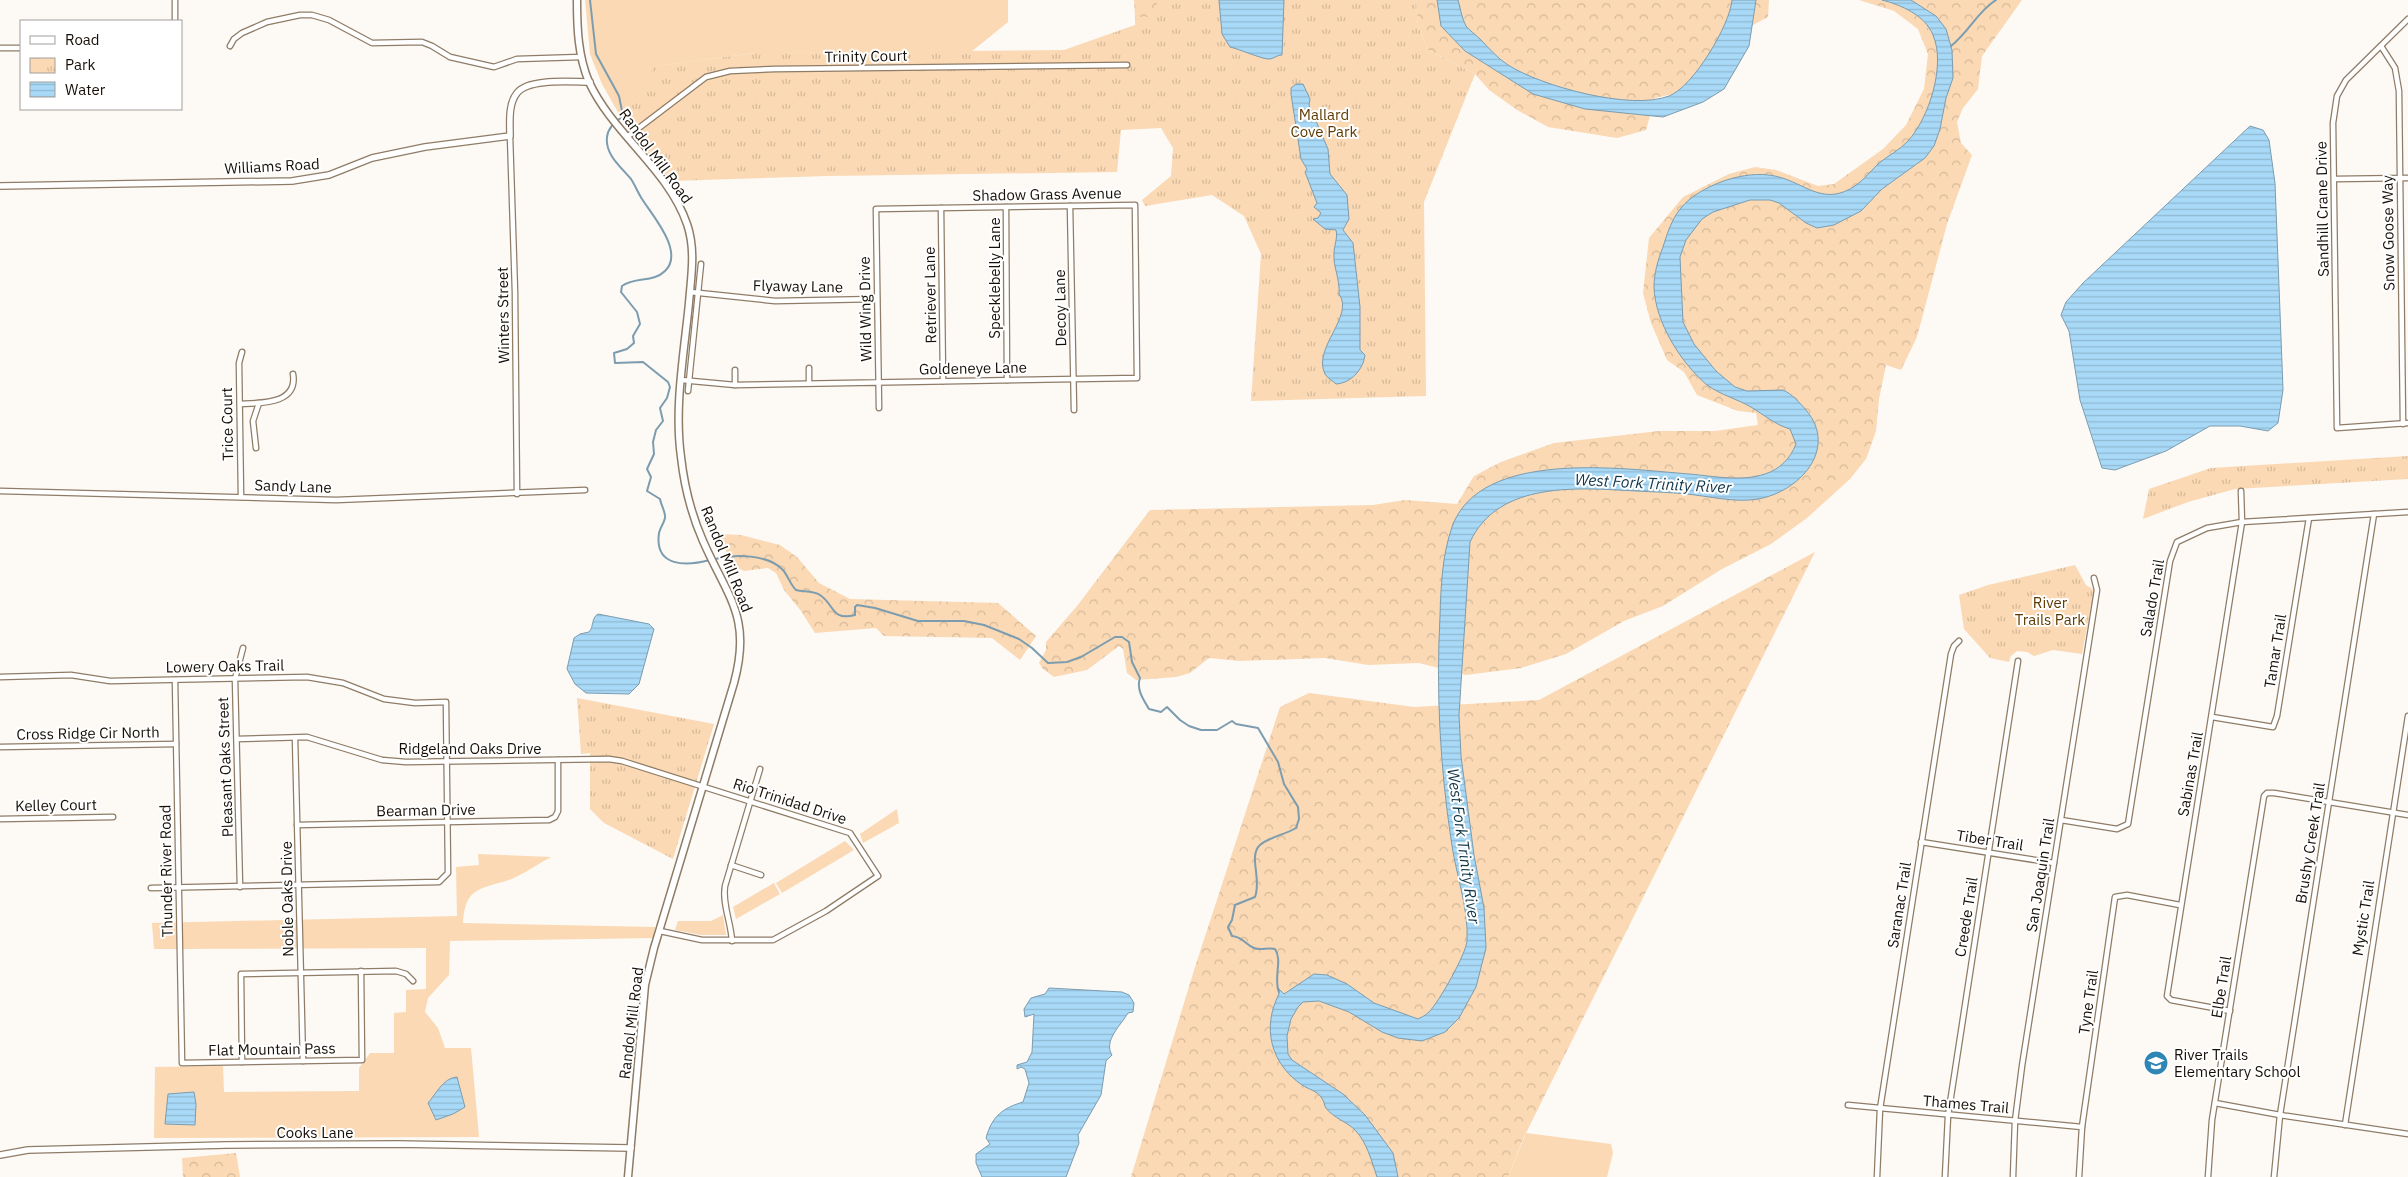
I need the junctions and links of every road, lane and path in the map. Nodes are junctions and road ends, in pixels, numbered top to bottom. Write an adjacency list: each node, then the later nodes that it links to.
1 (175, 0): 4 (street)
2 (577, 0): 9 (main road, Randol Mill Road)
3 (2408, 19): 6 (street, Sandhill Crane Drive)
4 (175, 20)
5 (230, 46): 9 (street)
6 (2381, 46): 14 (street, Snow Goose Way); 16 (street, Sandhill Crane Drive)
7 (0, 48): 8 (street)
8 (20, 48)
9 (581, 57): 11 (main road, Randol Mill Road)
10 (1127, 65): 13 (street, Trinity Court)
11 (590, 82): 12 (street); 13 (main road, Randol Mill Road)
12 (510, 136): 17 (street, Williams Road); 49 (street, Winters Street)
13 (627, 137): 23 (main road, Randol Mill Road)
14 (2400, 178): 15 (street); 16 (street); 44 (street, Snow Goose Way)
15 (2408, 178)
16 (2335, 179): 44 (street, Sandhill Crane Drive)
17 (0, 186)
18 (1070, 206): 19 (street, Shadow Grass Avenue); 30 (street, Shadow Grass Avenue); 31 (street, Decoy Lane)
19 (1006, 207): 20 (street, Shadow Grass Avenue); 33 (street, Specklebelly Lane)
20 (941, 208): 21 (street, Shadow Grass Avenue); 35 (street, Retriever Lane)
21 (876, 209): 25 (street, Wild Wing Drive)
22 (701, 264): 24 (street)
23 (690, 292): 24 (street, Flyaway Lane); 32 (main road, Randol Mill Road)
24 (698, 292): 25 (street, Flyaway Lane); 34 (street)
25 (877, 298): 36 (street, Wild Wing Drive)
26 (242, 352): 41 (street, Trice Court)
27 (809, 368): 37 (street)
28 (735, 370): 38 (street)
29 (294, 374): 40 (street)
30 (1137, 378): 31 (street, Goldeneye Lane)
31 (1074, 379): 33 (street, Goldeneye Lane); 43 (street, Decoy Lane)
32 (681, 380): 34 (street, Goldeneye Lane); 71 (main road, Randol Mill Road)
33 (1007, 380): 35 (street, Goldeneye Lane)
34 (689, 381): 38 (street, Goldeneye Lane); 39 (street)
35 (944, 381): 36 (street, Goldeneye Lane)
36 (878, 382): 37 (street, Goldeneye Lane); 42 (street, Wild Wing Drive)
37 (809, 383): 38 (street, Goldeneye Lane)
38 (735, 384)
39 (688, 391)
40 (258, 403): 41 (street); 45 (street)
41 (240, 404): 50 (street, Trice Court)
42 (878, 408)
43 (1074, 410)
44 (2405, 423)
45 (256, 448)
46 (585, 490): 49 (street, Sandy Lane)
47 (0, 491): 50 (street, Sandy Lane)
48 (2241, 491): 54 (street, Sabinas Trail)
49 (517, 494): 50 (street, Sandy Lane)
50 (241, 497)
51 (2408, 512): 52 (street, Salado Trail)
52 (2374, 514): 53 (street, Salado Trail); 73 (street, Brushy Creek Trail)
53 (2309, 518): 54 (street, Salado Trail); 63 (street, Tamar Trail)
54 (2242, 522): 63 (street, Sabinas Trail); 78 (street, Salado Trail)
55 (2094, 578): 78 (street, San Joaquin Trail)
56 (1959, 641): 81 (street, Saranac Trail)
57 (243, 648): 60 (street, Pleasant Oaks Street)
58 (2018, 661): 82 (street, Creede Trail)
59 (0, 677): 61 (street, Lowery Oaks Trail)
60 (235, 679): 61 (street, Lowery Oaks Trail); 65 (street, Pleasant Oaks Street); 69 (street, Lowery Oaks Trail)
61 (175, 680): 66 (street, Thunder River Road)
62 (2408, 716): 74 (street, Mystic Trail)
63 (2212, 717): 90 (street, Sabinas Trail)
64 (295, 738): 65 (street, Ridgeland Oaks Drive); 69 (street, Ridgeland Oaks Drive); 80 (street, Noble Oaks Drive)
65 (237, 739): 87 (street, Pleasant Oaks Street)
66 (176, 744): 67 (street, Cross Ridge Cir North); 89 (street, Thunder River Road)
67 (0, 747)
68 (558, 760): 69 (street, Ridgeland Oaks Drive); 71 (street, Ridgeland Oaks Drive); 79 (street, Bearman Drive)
69 (447, 762): 79 (street)
70 (760, 769): 72 (street)
71 (703, 786): 72 (street, Rio Trinidad Drive); 91 (main road, Randol Mill Road)
72 (751, 801): 84 (street); 92 (street, Rio Trinidad Drive)
73 (2329, 802): 74 (street); 96 (street, Elbe Trail); 104 (street, Brushy Creek Trail)
74 (2393, 813): 75 (street); 106 (street, Mystic Trail)
75 (2408, 815)
76 (113, 817): 77 (street, Kelley Court)
77 (0, 818)
78 (2061, 820): 83 (street, San Joaquin Trail)
79 (448, 822): 80 (street, Bearman Drive); 86 (street)
80 (297, 825): 86 (street, Noble Oaks Drive)
81 (1921, 842): 82 (street, Tiber Trail); 102 (street, Saranac Trail)
82 (1988, 853): 83 (street, Tiber Trail); 103 (street, Creede Trail)
83 (2054, 863): 105 (street, San Joaquin Trail)
84 (731, 865): 85 (street); 92 (street)
85 (761, 875)
86 (299, 885): 87 (street); 94 (street, Noble Oaks Drive)
87 (240, 887): 89 (street)
88 (151, 888): 89 (street)
89 (179, 888): 98 (street, Thunder River Road)
90 (2180, 905): 96 (street, Sabinas Trail); 107 (street, Tyne Trail)
91 (660, 931): 92 (street); 109 (main road, Randol Mill Road)
92 (732, 941)
93 (361, 972): 94 (street); 95 (street); 97 (street, Flat Mountain Pass)
94 (301, 973): 97 (street, Noble Oaks Drive); 99 (street)
95 (412, 981)
96 (2230, 1011): 100 (street, Elbe Trail)
97 (303, 1061): 99 (street, Flat Mountain Pass)
98 (182, 1062): 99 (street, Flat Mountain Pass)
99 (242, 1062)
100 (2215, 1103): 104 (street); 116 (street, Elbe Trail)
101 (1848, 1105): 102 (street, Thames Trail)
102 (1880, 1109): 103 (street, Thames Trail); 112 (street, Saranac Trail)
103 (1948, 1116): 105 (street, Thames Trail); 113 (street, Creede Trail)
104 (2280, 1116): 106 (street); 117 (street, Brushy Creek Trail)
105 (2015, 1121): 107 (street, Thames Trail); 114 (street, San Joaquin Trail)
106 (2344, 1125): 108 (street)
107 (2082, 1127): 115 (street, Tyne Trail)
108 (2408, 1134)
109 (631, 1148): 110 (street, Cooks Lane); 111 (main road, Randol Mill Road)
110 (0, 1155)
111 (628, 1177)
112 (1877, 1177)
113 (1945, 1177)
114 (2013, 1177)
115 (2079, 1177)
116 (2208, 1177)
117 (2274, 1177)

